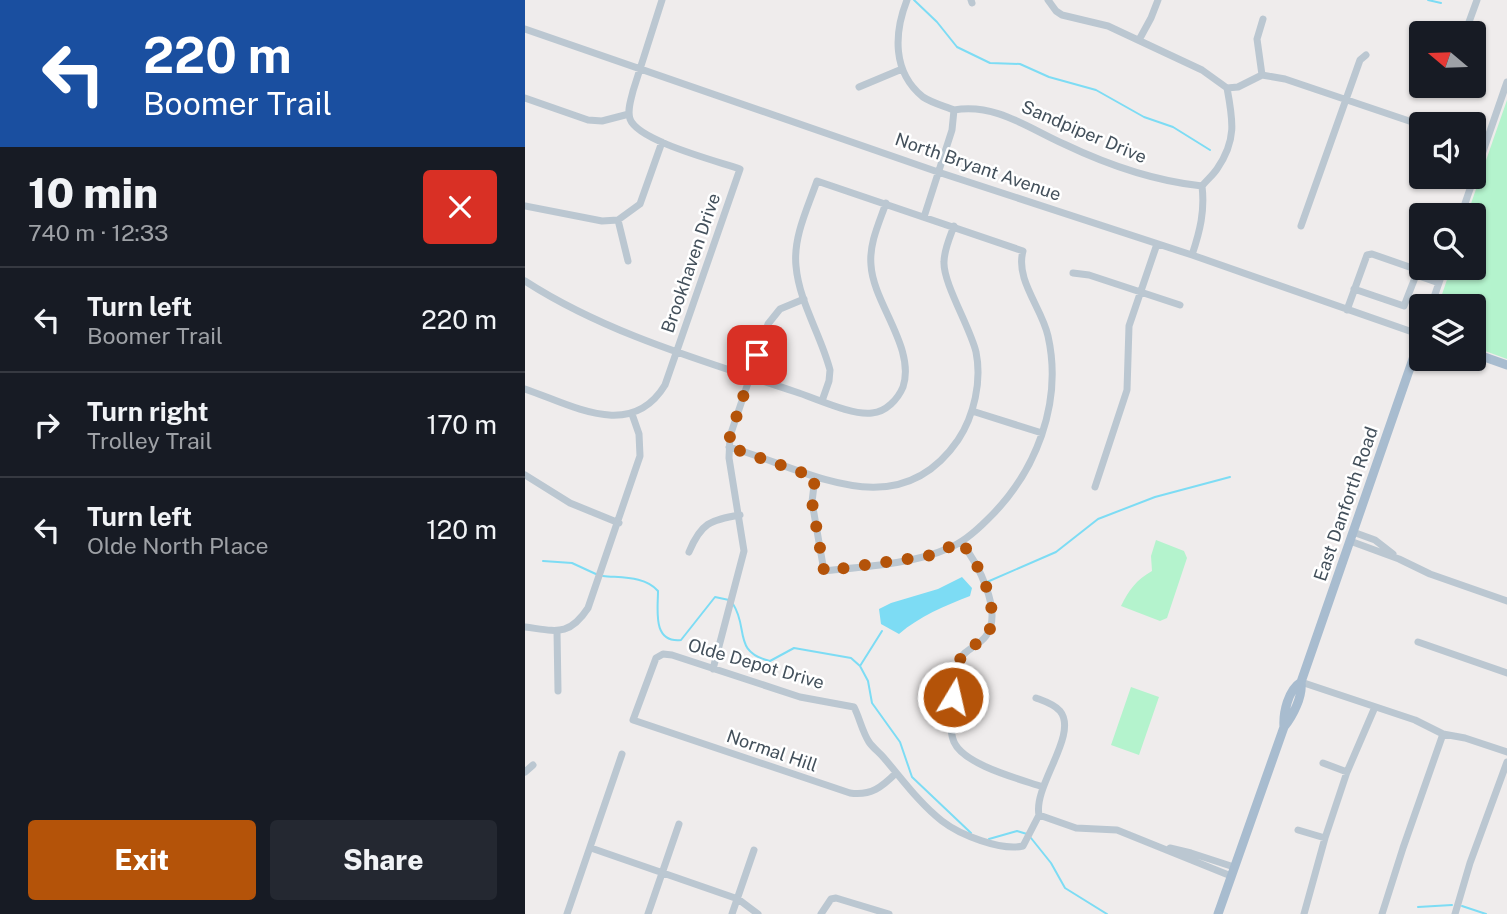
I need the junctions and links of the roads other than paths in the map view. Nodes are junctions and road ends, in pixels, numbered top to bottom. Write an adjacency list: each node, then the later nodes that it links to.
1 (662, 0): 11 (street)
2 (907, 0): 12 (street)
3 (1048, 0): 9 (street)
4 (1158, 0): 9 (street)
5 (1477, 0): 7 (street)
6 (1263, 19): 13 (street)
7 (1469, 21)
8 (525, 29): 11 (street, North Bryant Avenue)
9 (1139, 40): 16 (street)
10 (1366, 55): 18 (street)
11 (640, 68): 20 (street); 24 (street, North Bryant Avenue)
12 (902, 69): 15 (street); 19 (street)
13 (1262, 75): 16 (street); 18 (street)
14 (1507, 82): 23 (street)
15 (859, 87)
16 (1227, 88): 25 (street)
17 (525, 98): 20 (street)
18 (1346, 100): 21 (street); 31 (street)
19 (954, 110): 24 (street); 25 (street, Sandpiper Drive)
20 (629, 114): 22 (street, Brookhaven Drive)
21 (1409, 121)
22 (662, 142): 29 (street); 49 (street, Brookhaven Drive)
23 (1486, 142)
24 (938, 172): 28 (street); 32 (street, North Bryant Avenue)
25 (1202, 186): 33 (street)
26 (886, 203): 28 (street); 45 (street); 55 (street)
27 (525, 206): 29 (street)
28 (924, 217): 30 (street)
29 (618, 220): 34 (street)
30 (954, 226): 56 (street); 58 (street)
31 (1301, 226)
32 (1157, 244): 33 (street, North Bryant Avenue); 43 (street)
33 (1192, 255): 47 (street, North Bryant Avenue)
34 (628, 261)
35 (1409, 267): 42 (street)
36 (1073, 273): 43 (street)
37 (1414, 280): 42 (street)
38 (1429, 280): 41 (street)
39 (1440, 280): 41 (street)
40 (525, 281): 49 (street)
41 (1439, 284): 44 (street)
42 (1354, 289): 47 (street)
43 (1141, 291): 46 (street); 62 (street)
44 (1435, 294)
45 (804, 299): 53 (street); 55 (street)
46 (1180, 305)
47 (1347, 310): 48 (street, North Bryant Avenue)
48 (1409, 332)
49 (677, 350): 53 (street); 57 (street, Brookhaven Drive)
50 (1486, 358): 51 (main road)
51 (1507, 365)
52 (1409, 370): 65 (main road, East Danforth Road)
53 (750, 376): 55 (street); 59 (street)
54 (525, 389): 57 (street)
55 (823, 401)
56 (972, 411): 58 (street); 61 (street)
57 (632, 414): 64 (street)
58 (1042, 433): 66 (street)
59 (729, 447): 61 (street); 63 (street)
60 (525, 475): 64 (street)
61 (815, 477): 66 (street)
62 (1095, 487)
63 (740, 515): 67 (street); 72 (street)
64 (619, 523): 70 (street)
65 (1351, 537): 68 (street); 74 (main road, East Danforth Road)
66 (961, 542): 88 (street)
67 (689, 552)
68 (1507, 601)
69 (525, 626): 70 (street)
70 (557, 631): 75 (street)
71 (1417, 642): 73 (street)
72 (713, 669): 78 (street, Olde Depot Drive); 86 (street, Olde Depot Drive)
73 (1507, 673)
74 (1301, 682): 77 (street); 95 (main road, East Danforth Road)
75 (558, 691)
76 (1036, 698): 88 (street)
77 (1375, 707): 79 (street); 87 (street)
78 (633, 720): 86 (street, Normal Hill)
79 (1443, 734): 80 (street); 106 (street)
80 (1507, 752)
81 (622, 754): 93 (street)
82 (1507, 762): 107 (street)
83 (1323, 763): 87 (street)
84 (533, 765): 85 (street)
85 (525, 772)
86 (896, 772): 89 (street, Olde Depot Drive)
87 (1347, 772): 92 (street)
88 (1043, 787): 89 (street)
89 (1039, 815): 95 (street)
90 (679, 824): 96 (street)
91 (1298, 830): 92 (street)
92 (1325, 838): 105 (street)
93 (591, 848): 96 (street); 98 (street)
94 (754, 850): 97 (street)
95 (1233, 871): 104 (main road, East Danforth Road)
96 (663, 873): 97 (street); 99 (street)
97 (737, 899): 100 (street); 101 (street)
98 (567, 914)
99 (648, 914)
100 (732, 914)
101 (758, 914)
102 (821, 914): 103 (street)
103 (889, 914)
104 (1218, 914)
105 (1304, 914)
106 (1382, 914)
107 (1455, 914)

